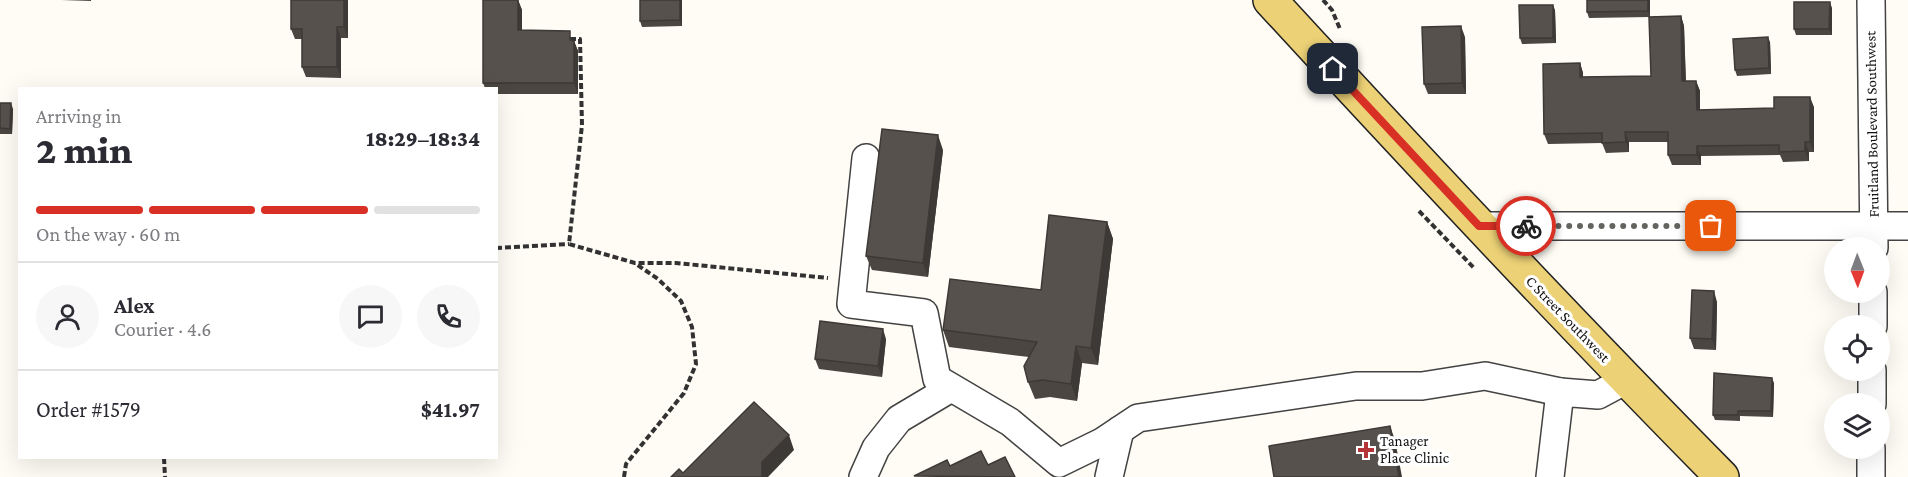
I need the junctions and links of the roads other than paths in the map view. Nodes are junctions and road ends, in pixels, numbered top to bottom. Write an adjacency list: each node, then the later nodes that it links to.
1 (1270, 0): 4 (main road, C Street Southwest)
2 (1871, 0): 6 (street, Fruitland Boulevard Southwest)
3 (866, 158): 8 (street)
4 (1479, 226): 6 (street); 7 (main road, C Street Southwest)
5 (1908, 226): 6 (street)
6 (1874, 237)
7 (1626, 380): 9 (street); 16 (main road, C Street Southwest)
8 (951, 388): 12 (street); 13 (street)
9 (1560, 392): 10 (street); 15 (street)
10 (1120, 430): 12 (street); 14 (street)
11 (1871, 459): 17 (street)
12 (1064, 470)
13 (863, 477)
14 (1109, 477)
15 (1550, 477)
16 (1722, 477)
17 (1870, 477)

